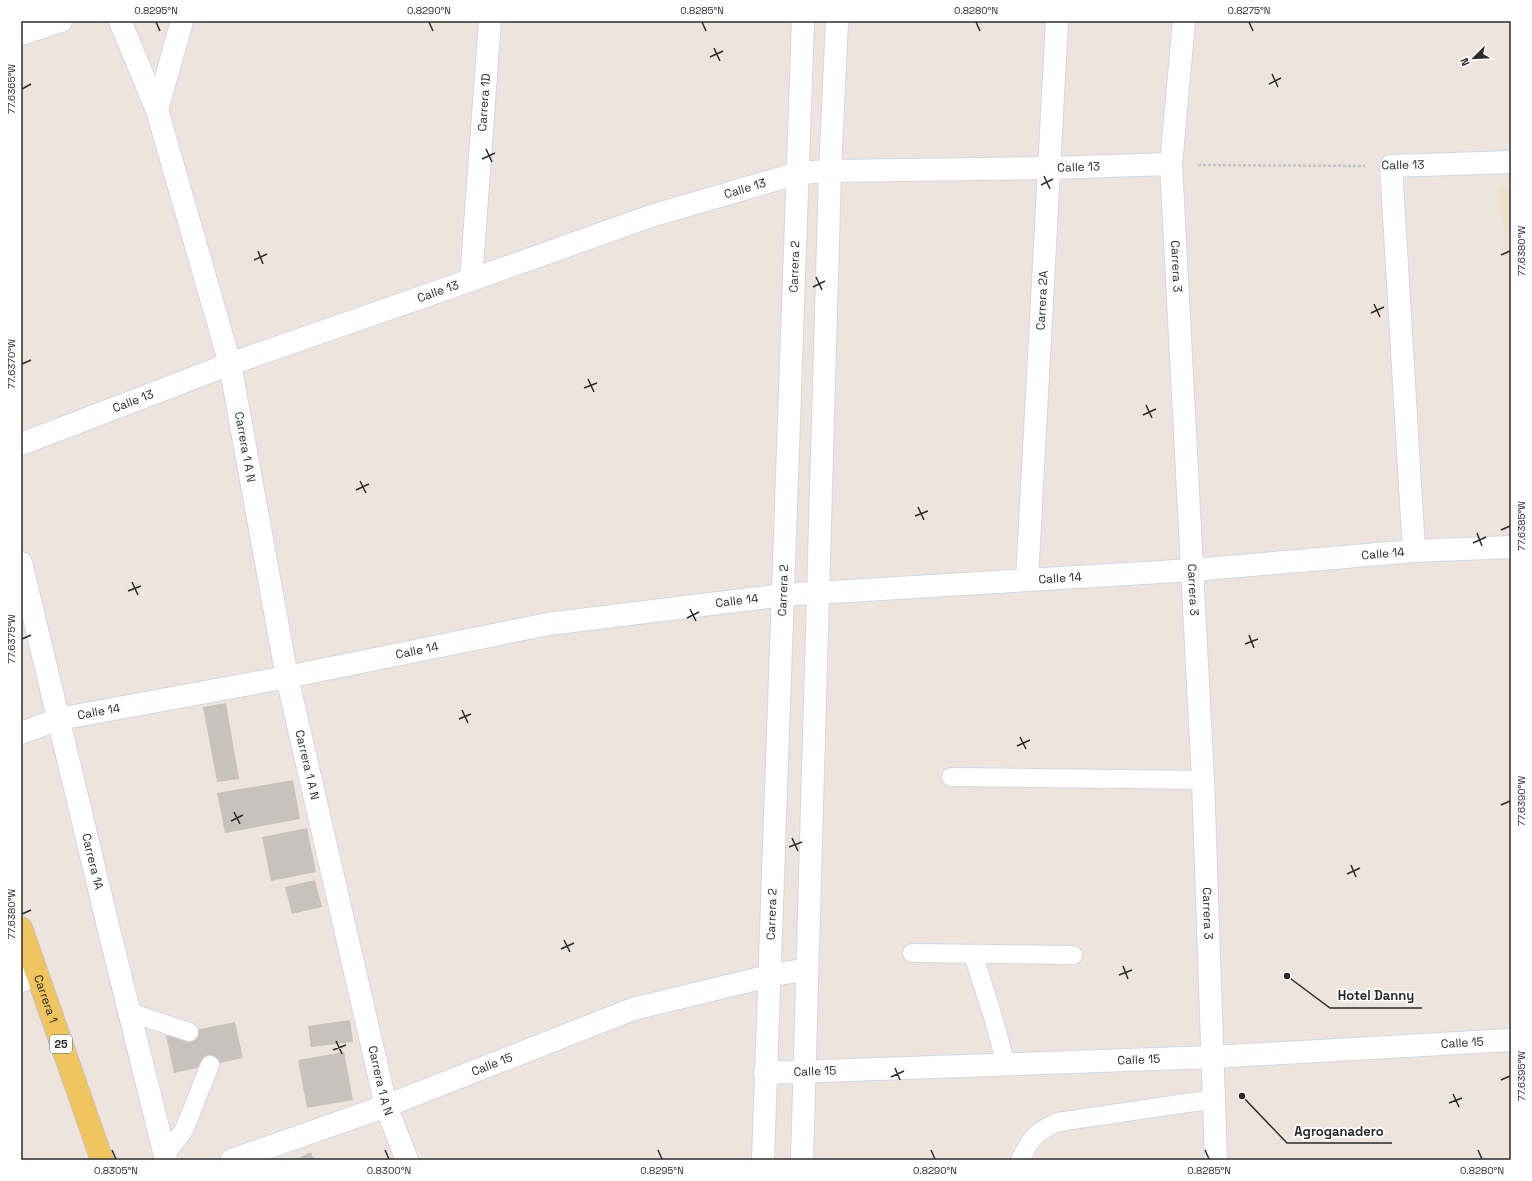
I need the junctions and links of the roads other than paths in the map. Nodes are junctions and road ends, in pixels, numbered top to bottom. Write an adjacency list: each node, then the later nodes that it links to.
1 (61, 21): 9 (street)
2 (120, 21): 10 (street, Carrera 1 A N)
3 (182, 21): 10 (street)
4 (490, 21): 16 (street, Carrera 1D)
5 (802, 21): 15 (street, Carrera 2)
6 (837, 21): 14 (street)
7 (1057, 21): 13 (street, Carrera 2A)
8 (1184, 21): 12 (street, Carrera 3)
9 (21, 34)
10 (157, 110): 17 (street, Carrera 1 A N)
11 (1511, 162): 20 (street, Calle 13)
12 (1171, 164): 13 (street, Calle 13); 22 (street, Carrera 3)
13 (1049, 168): 14 (street, Calle 13); 23 (street, Carrera 2A)
14 (830, 171): 15 (street, Calle 13); 24 (street)
15 (798, 173): 16 (street, Calle 13); 25 (street, Carrera 2)
16 (471, 280): 17 (street, Calle 13)
17 (230, 364): 18 (street, Calle 13); 26 (street, Carrera 1 A N)
18 (21, 444)
19 (1511, 547): 20 (street, Calle 14)
20 (1414, 551): 22 (street, Calle 14)
21 (21, 563): 27 (street, Carrera 1A)
22 (1193, 570): 23 (street, Calle 14); 30 (street, Carrera 3)
23 (1027, 580): 24 (street, Calle 14)
24 (818, 592): 25 (street, Calle 14); 35 (street)
25 (782, 595): 26 (street, Calle 14); 36 (street, Carrera 2)
26 (287, 677): 27 (street, Calle 14); 47 (street, Carrera 1 A N)
27 (59, 719): 28 (street, Calle 14); 38 (street, Carrera 1A)
28 (21, 733)
29 (950, 777): 30 (lane)
30 (1203, 780): 41 (street, Carrera 3)
31 (21, 928): 37 (main road, Carrera 1 / 25)
32 (912, 953): 33 (lane)
33 (974, 954): 34 (lane); 43 (lane)
34 (1072, 955)
35 (808, 969): 36 (street, Calle 15); 44 (street)
36 (769, 976): 45 (street, Carrera 2); 47 (street, Calle 15)
37 (29, 978): 49 (main road, Carrera 1 / 25)
38 (129, 1012): 39 (lane); 48 (street, Carrera 1A)
39 (189, 1032)
40 (1511, 1040): 41 (street, Calle 15)
41 (1212, 1057): 43 (street, Calle 15); 46 (street, Carrera 3)
42 (210, 1065): 48 (lane)
43 (1006, 1065): 44 (street, Calle 15)
44 (805, 1072): 45 (street, Calle 15); 53 (street)
45 (766, 1073): 52 (street, Carrera 2)
46 (1214, 1099): 54 (lane); 55 (street, Carrera 3)
47 (386, 1106): 50 (street, Calle 15); 51 (street, Carrera 1 A N)
48 (165, 1158)
49 (102, 1160)
50 (232, 1160)
51 (407, 1160)
52 (762, 1160)
53 (802, 1160)
54 (1020, 1160)
55 (1216, 1160)

